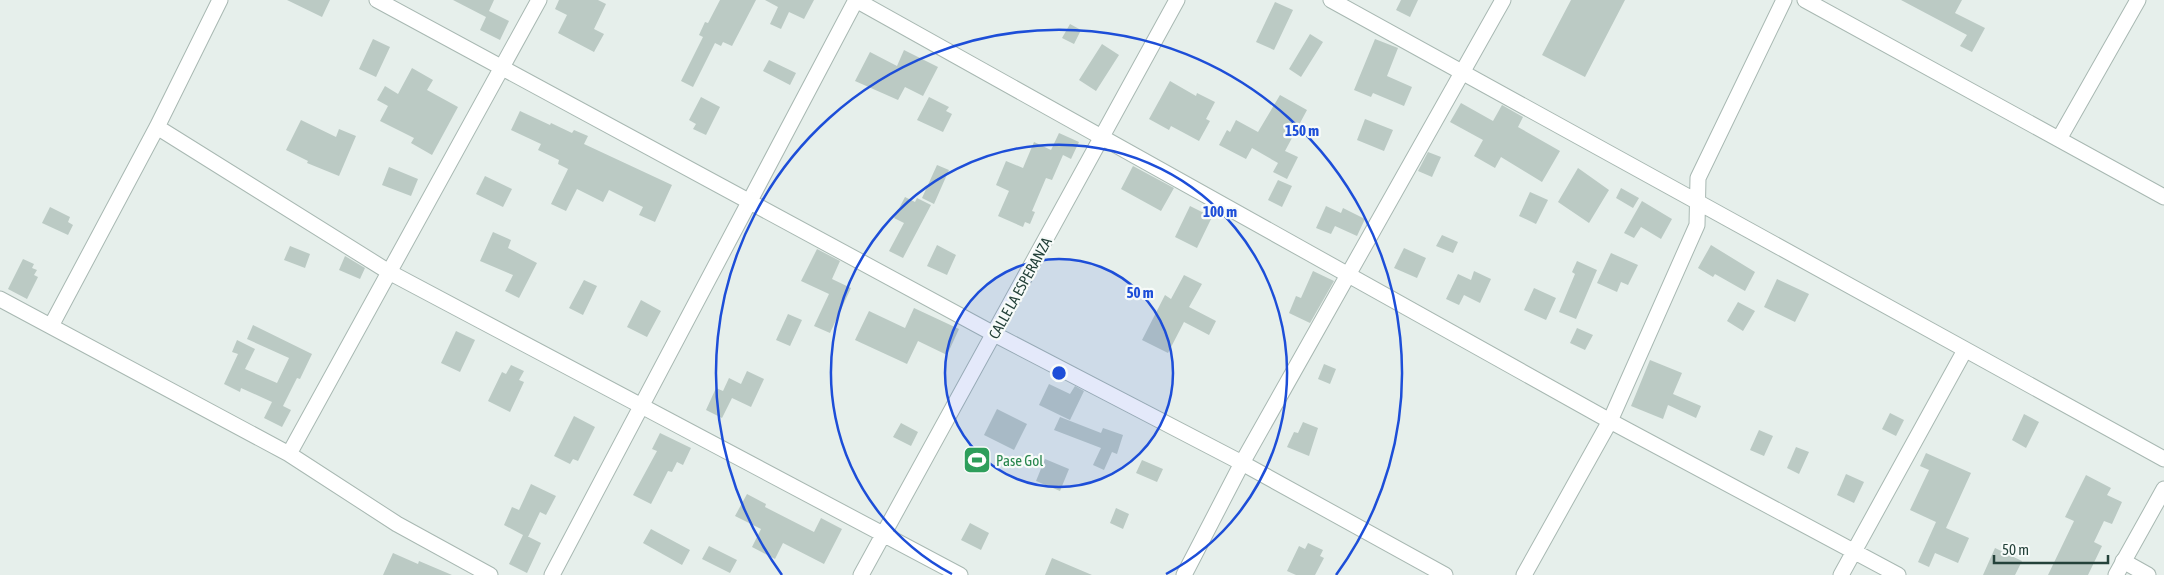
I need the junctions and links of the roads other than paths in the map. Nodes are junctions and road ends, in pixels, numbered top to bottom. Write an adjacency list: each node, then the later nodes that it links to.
1 (220, 0): 13 (street)
2 (377, 0): 11 (street)
3 (539, 0): 11 (street)
4 (856, 0): 14 (street); 17 (street)
5 (1178, 0): 14 (street, CALLE LA ESPERANZA)
6 (1331, 0): 12 (street)
7 (1503, 0): 12 (street)
8 (1784, 0): 18 (street)
9 (1805, 0): 15 (street)
10 (2138, 0): 15 (street)
11 (503, 68): 17 (street); 19 (street)
12 (1462, 72): 18 (street); 20 (street)
13 (157, 127): 19 (street); 22 (street)
14 (1102, 138): 20 (street); 23 (street, CALLE LA ESPERANZA)
15 (2059, 139): 16 (street)
16 (2164, 197)
17 (751, 202): 23 (street); 25 (street)
18 (1697, 203): 24 (street); 26 (street)
19 (389, 272): 25 (street); 27 (street)
20 (1348, 274): 26 (street); 29 (street)
21 (0, 299): 22 (street)
22 (51, 326): 27 (street)
23 (994, 334): 29 (street); 31 (street, CALLE LA ESPERANZA)
24 (1966, 350): 28 (street); 32 (street)
25 (640, 405): 31 (street); 35 (street)
26 (1610, 420): 32 (street); 40 (street)
27 (289, 454): 34 (street)
28 (2164, 459)
29 (1242, 463): 38 (street); 39 (street)
30 (2164, 490): 33 (street)
31 (883, 534): 36 (street, CALLE LA ESPERANZA); 37 (street)
32 (1854, 551): 41 (street); 42 (street)
33 (2123, 561): 43 (street); 44 (street)
34 (490, 575)
35 (552, 575)
36 (861, 575)
37 (960, 575)
38 (1184, 575)
39 (1444, 575)
40 (1524, 575)
41 (1841, 575)
42 (1898, 575)
43 (2116, 575)
44 (2148, 575)

